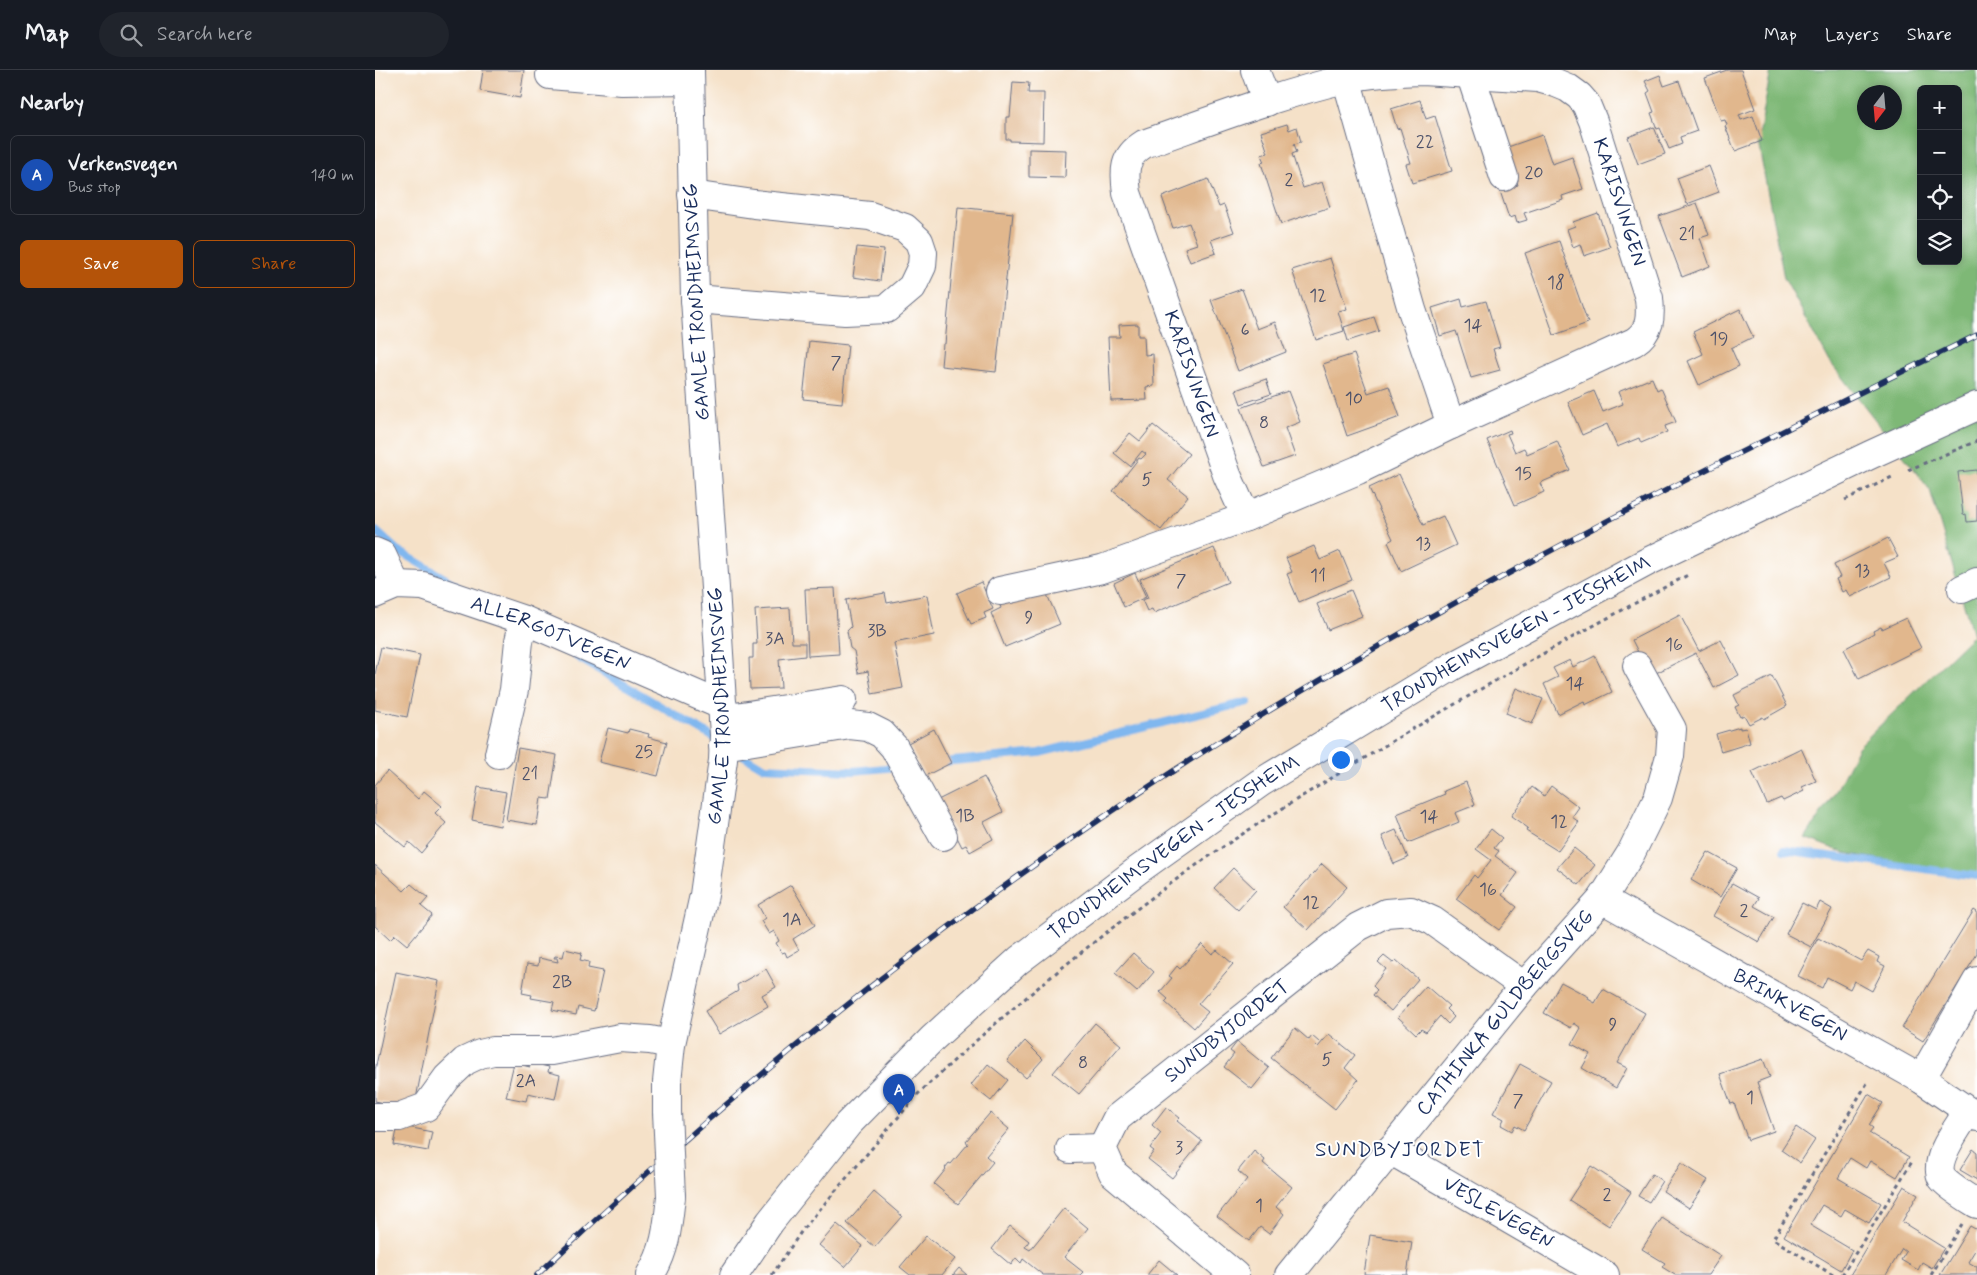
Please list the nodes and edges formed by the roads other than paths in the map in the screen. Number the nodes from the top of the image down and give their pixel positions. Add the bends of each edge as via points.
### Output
1 (1255, 70) edge
2 (1470, 73) junction
3 (551, 75) dead end
4 (690, 75) edge
5 (1346, 78) junction
6 (1267, 102) junction
7 (1505, 177) dead end
8 (692, 195) junction
9 (695, 299) junction
10 (1977, 406) edge
11 (1451, 425) junction
12 (1245, 517) junction
13 (375, 552) edge
14 (382, 585) edge
15 (1000, 591) dead end
16 (524, 620) junction
17 (1637, 666) dead end
18 (843, 700) dead end
19 (723, 713) junction
20 (723, 746) junction
21 (499, 754) dead end
22 (943, 836) dead end
23 (1602, 900) junction
24 (1977, 981) edge
25 (1524, 986) junction
26 (671, 1044) junction
27 (1921, 1080) junction
28 (1973, 1114) edge
29 (375, 1117) edge
30 (1102, 1148) junction
31 (1071, 1149) dead end
32 (1390, 1150) junction
33 (1976, 1203) edge
34 (650, 1275) edge
35 (734, 1275) edge
36 (1235, 1275) edge
37 (1289, 1275) edge
38 (1605, 1275) edge

1 - 6 street
2 - 5 street, KARISVINGEN via 1422,71
2 - 7 street
2 - 11 street, KARISVINGEN via 1538,78 1568,88 1586,104 1649,298 1651,313 1643,336 1635,342
3 - 4 street via 622,81
4 - 8 street, GAMLE TRONDHEIMSVEG
5 - 6 street, KARISVINGEN
5 - 11 street via 1412,310
6 - 12 street, KARISVINGEN via 1144,144 1133,152 1126,169 1127,194 1227,476
8 - 9 street, GAMLE TRONDHEIMSVEG
8 - 9 street via 870,216 905,228 919,241 923,253 923,266 912,287 885,309 845,311
9 - 19 street, GAMLE TRONDHEIMSVEG
10 - 35 street, TRONDHEIMSVEGEN - JESSHEIM via 1647,562 1453,666 1260,783 1019,960 933,1038 848,1124 770,1222
11 - 12 street, KARISVINGEN via 1358,470
12 - 15 street via 1102,570
13 - 14 street via 382,555
14 - 16 street, ALLERGOTVEGEN via 423,586
16 - 19 street, ALLERGOTVEGEN
16 - 21 street via 514,690
17 - 23 street, CATHINKA GULDBERGSVEG via 1672,729 1671,756 1658,798 1631,853
18 - 19 street
19 - 20 street, GAMLE TRONDHEIMSVEG
20 - 22 street via 850,725 868,727 882,734 894,747
20 - 26 street, GAMLE TRONDHEIMSVEG via 704,894
23 - 25 street, CATHINKA GULDBERGSVEG
23 - 27 street, BRINKVEGEN
24 - 27 street
25 - 30 street, SUNDBYJORDET via 1433,921 1411,912 1386,913 1358,927 1117,1118
25 - 32 street, CATHINKA GULDBERGSVEG
26 - 29 street via 620,1038 552,1051 480,1054 447,1078 426,1108 399,1117
26 - 34 street, GAMLE TRONDHEIMSVEG, bridge via 667,1082 671,1196 665,1241
27 - 28 street, BRINKVEGEN
28 - 33 street via 1942,1154 1939,1168 1943,1179
30 - 31 street
30 - 36 street via 1113,1172
32 - 37 street, CATHINKA GULDBERGSVEG
32 - 38 street, VESLEVEGEN

